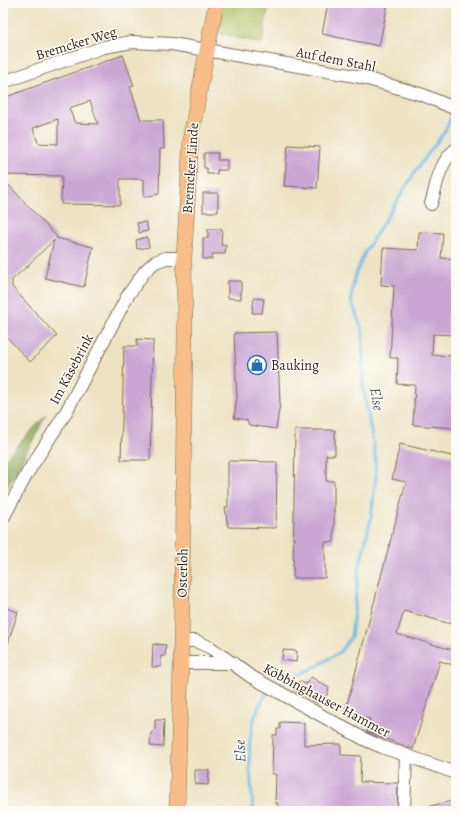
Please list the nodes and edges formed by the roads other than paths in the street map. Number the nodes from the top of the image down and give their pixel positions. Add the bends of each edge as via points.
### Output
1 (216, 3) edge
2 (207, 50) junction
3 (3, 82) edge
4 (451, 107) edge
5 (456, 148) edge
6 (431, 204) dead end
7 (184, 258) junction
8 (185, 335) joint
9 (3, 518) edge
10 (181, 641) junction
11 (181, 663) junction
12 (233, 663) junction
13 (406, 755) junction
14 (456, 772) edge
15 (177, 811) edge
16 (404, 811) edge

1 - 2 main road, Bremcker Linde
2 - 3 street, Bremcker Weg via 178,44 132,42 104,47
2 - 4 street, Auf dem Stahl via 361,77 423,94
2 - 7 main road, Bremcker Linde via 191,136
5 - 6 street via 443,164
7 - 8 main road, Bremcker Linde
7 - 9 street, Im Käsebrink via 166,258 145,270 128,295 65,414 28,472
8 - 10 main road, Osterloh
10 - 11 main road, Osterloh
10 - 12 street, Köbbinghauser Hammer via 196,641
11 - 12 street
11 - 15 main road, Osterloh
12 - 13 street, Köbbinghauser Hammer via 250,676 338,725 382,747
13 - 14 street, Köbbinghauser Hammer
13 - 16 street

